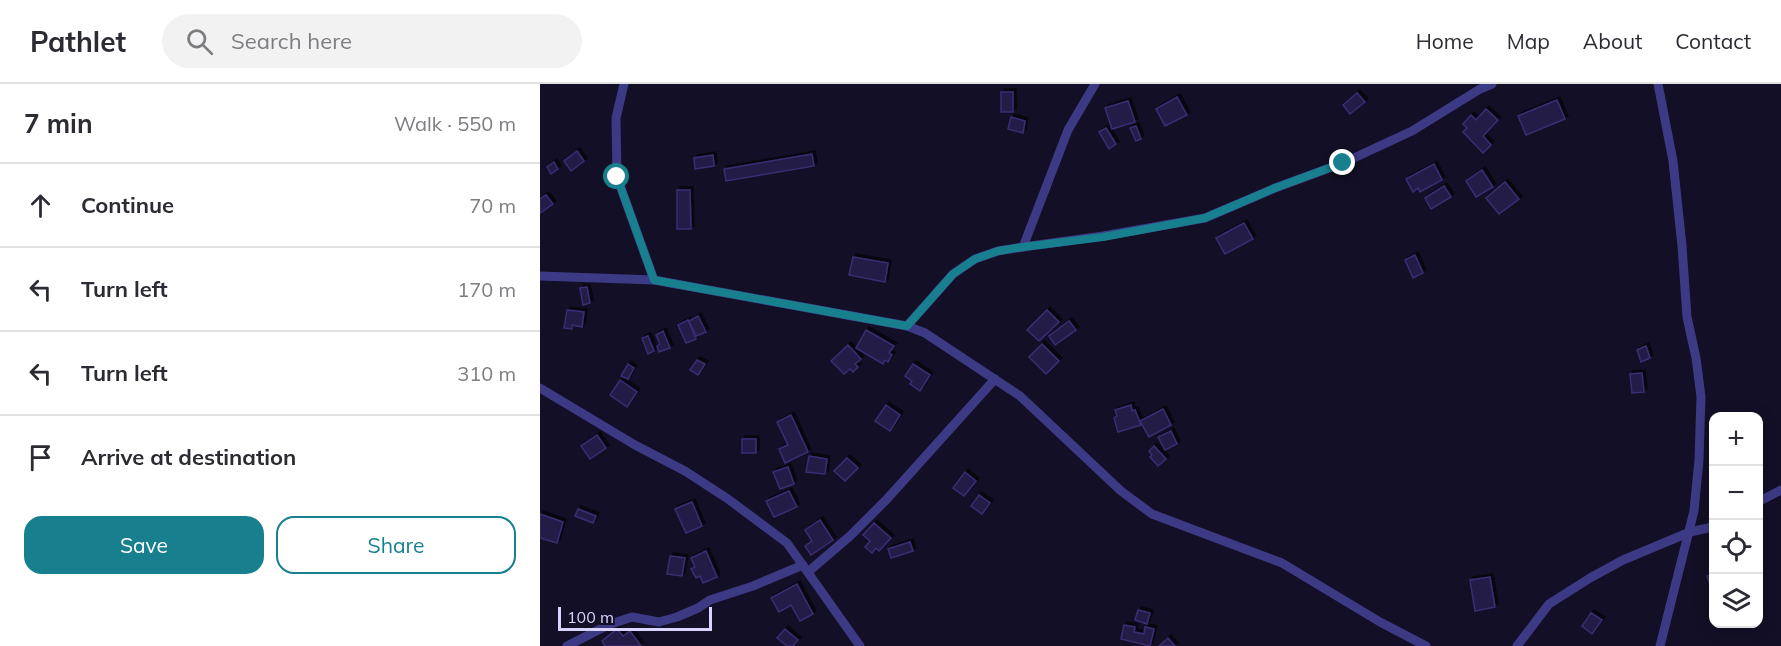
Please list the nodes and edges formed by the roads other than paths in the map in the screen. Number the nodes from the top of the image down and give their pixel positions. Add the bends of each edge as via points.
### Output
1 (624, 84) edge
2 (1095, 84) edge
3 (1492, 84) edge
4 (1658, 84) edge
5 (1023, 247) junction
6 (540, 276) edge
7 (654, 280) junction
8 (907, 326) junction
9 (995, 379) junction
10 (540, 388) edge
11 (1781, 490) edge
12 (1763, 499) edge
13 (1709, 527) edge
14 (1690, 532) junction
15 (806, 568) junction
16 (567, 646) edge
17 (860, 646) edge
18 (1426, 646) edge
19 (1517, 646) edge
20 (1660, 646) edge

1 - 7 street via 616,118 617,177
2 - 5 street via 1068,130
3 - 5 street via 1412,131 1205,218
4 - 14 street via 1673,161 1687,317 1701,397 1699,460
5 - 8 street via 975,259 953,274
6 - 7 street
7 - 8 street
8 - 9 street via 925,333
9 - 15 street via 850,536
9 - 18 street via 1020,396 1121,491 1152,514 1282,563
10 - 15 street via 728,500 787,543
11 - 12 street
13 - 14 street
14 - 19 street via 1623,560 1549,604
14 - 20 street
15 - 16 street via 710,600 677,617 659,621 632,617
15 - 17 street

